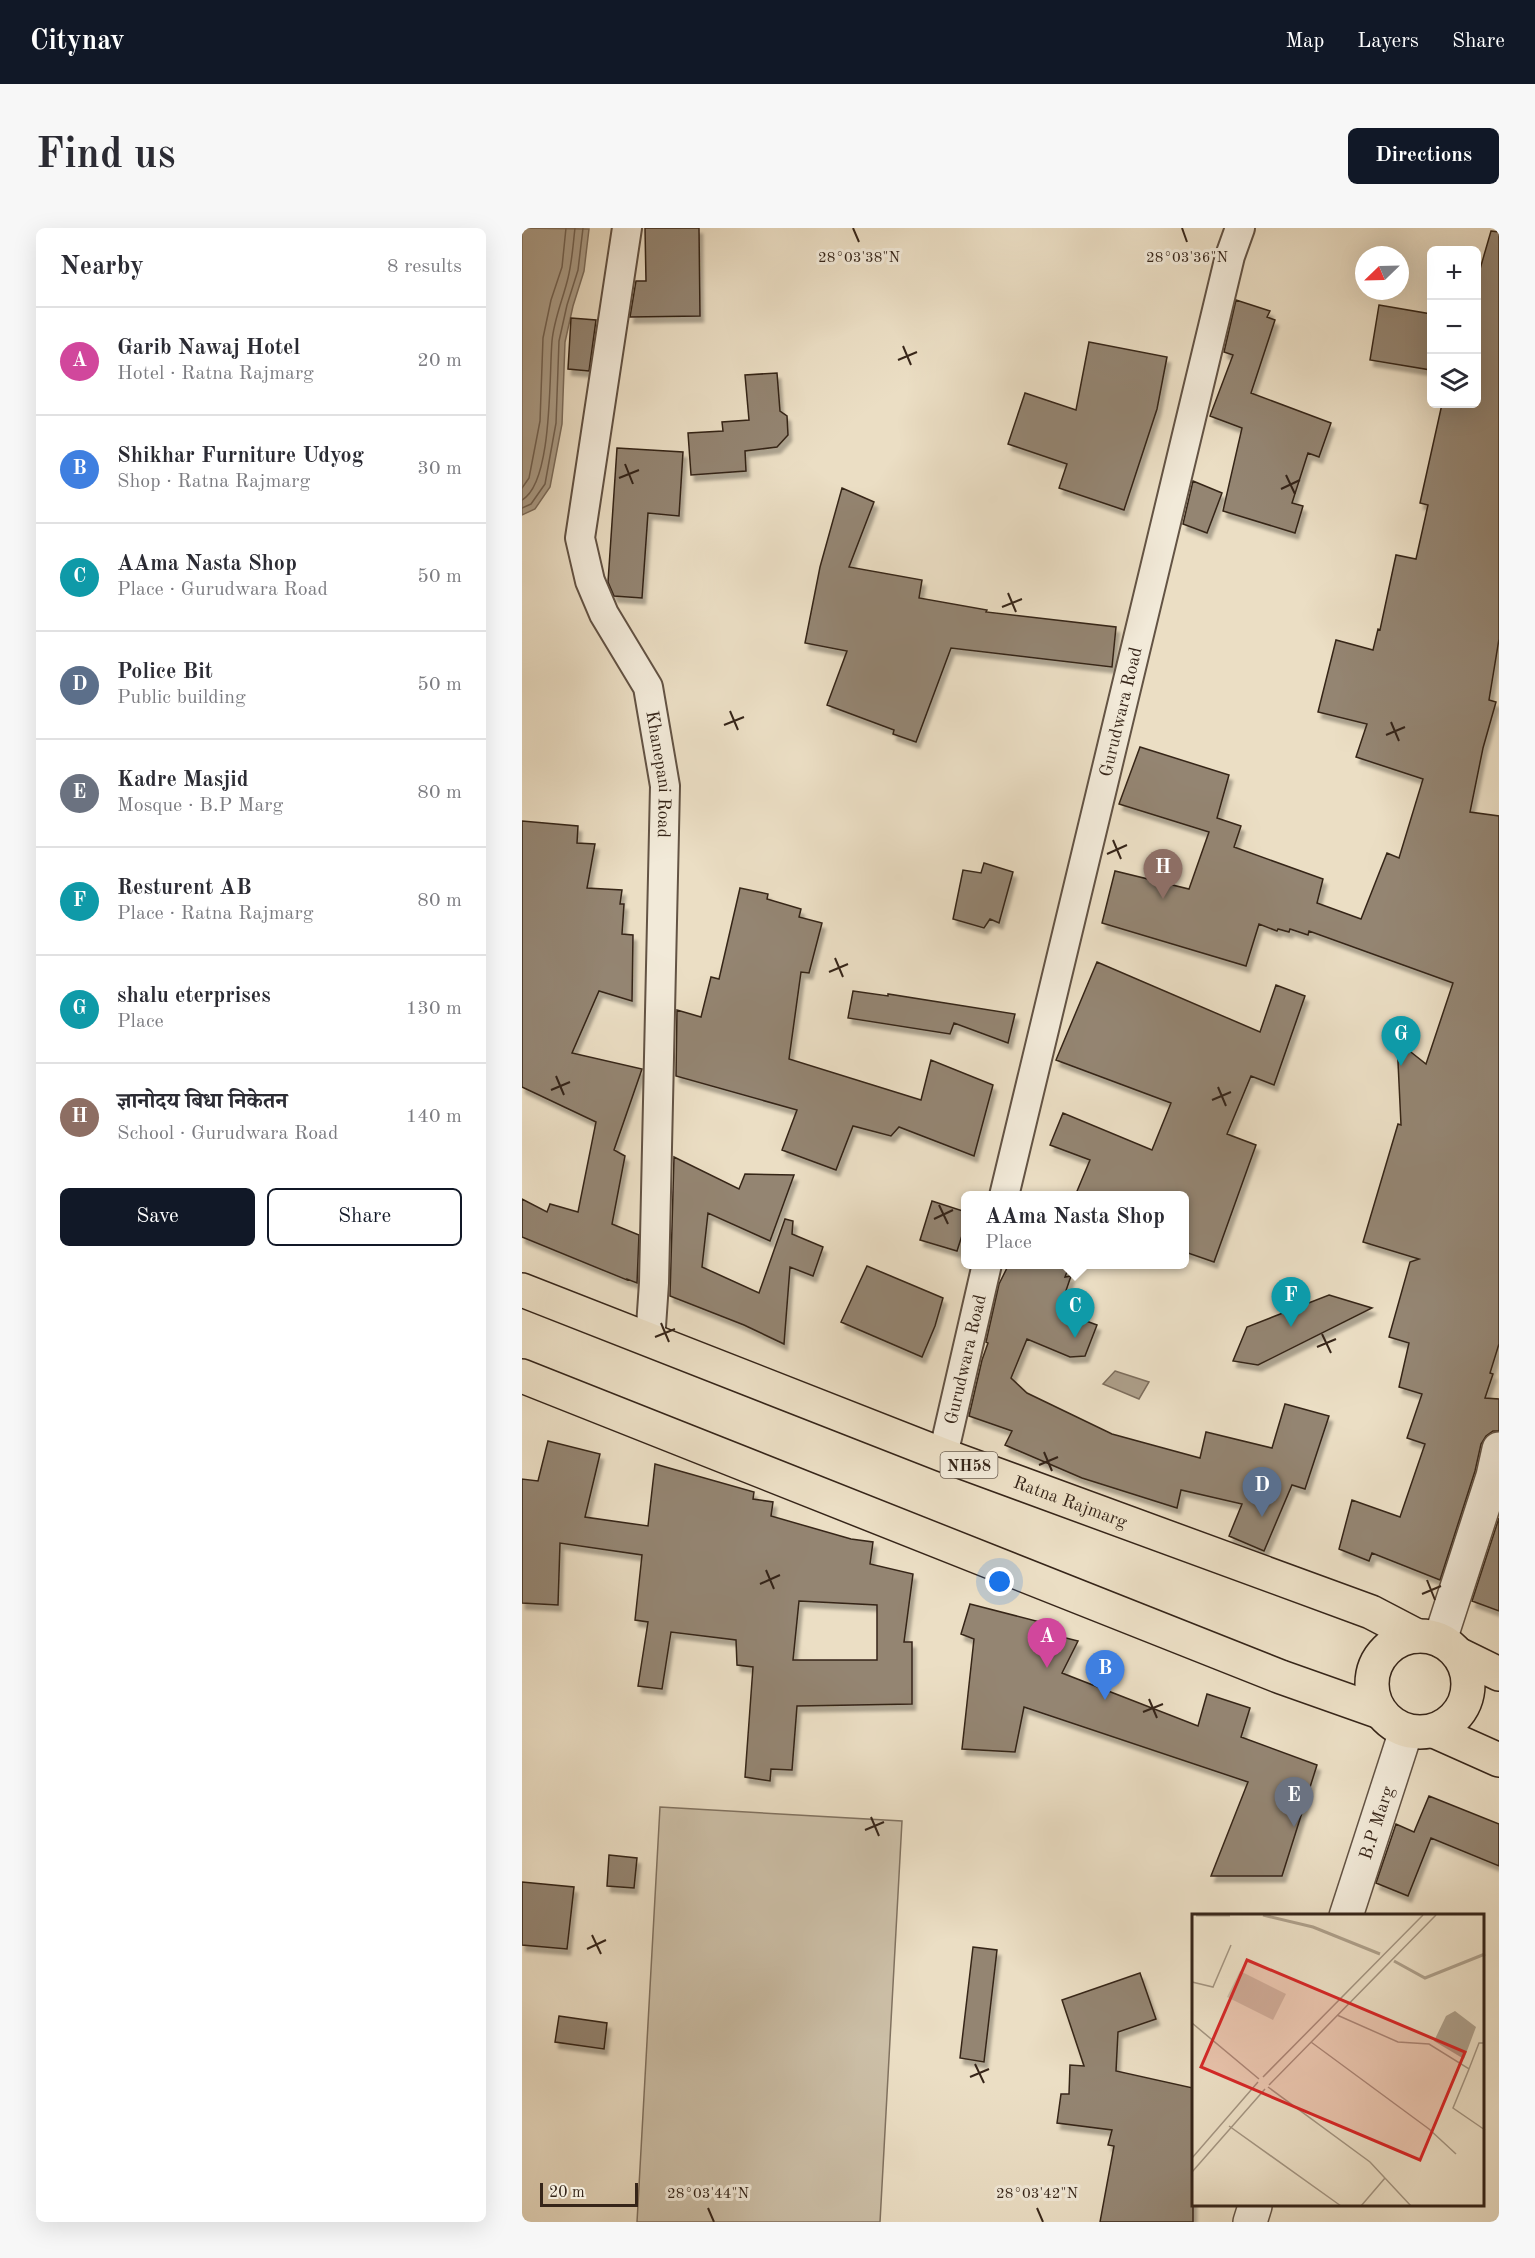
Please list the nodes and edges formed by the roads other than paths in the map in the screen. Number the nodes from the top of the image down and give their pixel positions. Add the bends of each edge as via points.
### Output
1 (627, 228) edge
2 (1240, 228) edge
3 (1005, 1191) edge
4 (986, 1269) edge
5 (522, 1290) edge
6 (650, 1341) junction
7 (522, 1376) edge
8 (1499, 1449) edge
9 (943, 1455) junction
10 (1438, 1643) junction
11 (1499, 1674) edge
12 (1406, 1725) junction
13 (1499, 1760) edge
14 (1347, 1914) edge
15 (1254, 2207) edge
16 (1250, 2222) edge

1 - 6 street, Khanepani Road via 580,538 590,581 604,614 648,687 665,786
2 - 3 street, Gurudwara Road via 1224,279
4 - 9 street, Gurudwara Road
5 - 6 highway, Ratna Rajmarg / NH58
6 - 9 highway, Ratna Rajmarg / NH58
7 - 12 highway
8 - 10 street
9 - 10 highway, Ratna Rajmarg / NH58 via 1371,1612
10 - 11 highway, Ratna Rajmarg / NH58
10 - 12 highway via 1468,1675 1467,1698 1456,1717
10 - 12 highway via 1395,1642 1379,1658 1372,1676 1373,1695
12 - 13 highway
12 - 14 street, B.P Marg
15 - 16 street

